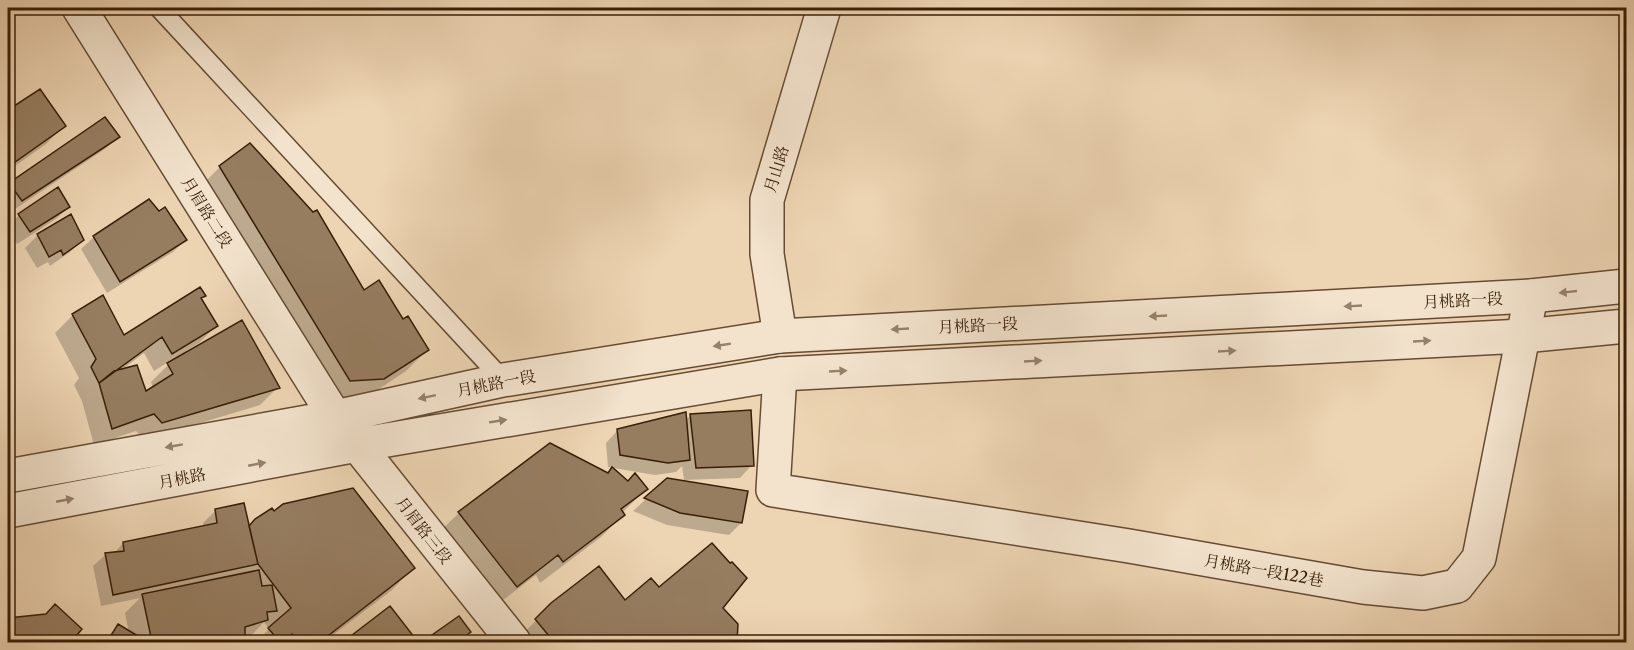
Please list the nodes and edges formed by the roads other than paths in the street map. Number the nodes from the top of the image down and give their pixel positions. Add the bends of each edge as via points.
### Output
1 (79, 8) edge
2 (159, 8) edge
3 (824, 8) edge
4 (1626, 286) edge
5 (1531, 296) junction
6 (1626, 326) edge
7 (780, 336) junction
8 (1523, 336) junction
9 (780, 374) junction
10 (503, 380) junction
11 (335, 417) junction
12 (357, 445) junction
13 (8, 476) edge
14 (773, 490) joint
15 (8, 511) edge
16 (514, 642) edge

1 - 11 street, 月眉路二段
2 - 10 lane
3 - 7 street, 月山路 via 767,200 767,254
4 -> 5 street, 月桃路一段
5 -> 7 street, 月桃路一段
5 - 8 street, 月桃路一段122巷
6 - 8 street
7 - 9 street, 月山路
7 -> 10 street, 月桃路一段
9 -> 8 street
8 - 14 street, 月桃路一段122巷 via 1479,558 1457,586 1423,593
12 -> 9 street
9 - 14 street, 月山路
10 -> 11 street, 月桃路一段
11 - 12 street, 月眉路三段
11 -> 13 street, 月桃路
15 -> 12 street, 月桃路
12 - 16 street, 月眉路三段

